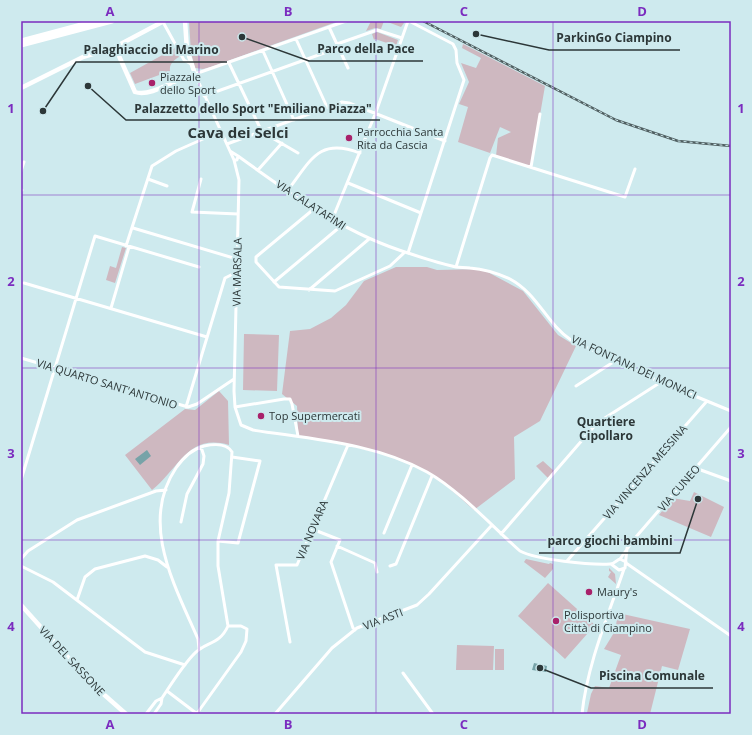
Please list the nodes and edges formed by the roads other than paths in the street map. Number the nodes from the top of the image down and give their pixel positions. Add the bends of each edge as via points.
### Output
1 (96, 21) edge
2 (112, 21) edge
3 (163, 21) edge
4 (185, 21) edge
5 (346, 21) edge
6 (409, 21) edge
7 (329, 27) junction
8 (402, 38) junction
9 (296, 39) junction
10 (21, 41) edge
11 (336, 44) junction
12 (21, 45) edge
13 (115, 47) junction
14 (338, 48) junction
15 (263, 51) junction
16 (305, 60) junction
17 (229, 63) junction
18 (191, 64) junction
19 (348, 68) dead end
20 (272, 72) junction
21 (195, 74) junction
22 (185, 77) junction
23 (239, 84) junction
24 (21, 88) edge
25 (204, 96) junction
26 (327, 107) junction
27 (540, 114) dead end
28 (375, 115) junction
29 (294, 120) junction
30 (221, 131) junction
31 (262, 132) junction
32 (445, 141) junction
33 (282, 143) junction
34 (227, 144) junction
35 (230, 150) junction
36 (298, 153) dead end
37 (360, 153) junction
38 (236, 159) junction
39 (24, 162) dead end
40 (531, 167) junction
41 (635, 169) dead end
42 (258, 170) junction
43 (21, 172) edge
44 (148, 179) junction
45 (201, 179) dead end
46 (348, 183) junction
47 (168, 186) dead end
48 (288, 190) junction
49 (315, 208) junction
50 (421, 213) junction
51 (238, 214) junction
52 (332, 220) junction
53 (341, 226) junction
54 (133, 228) junction
55 (369, 239) junction
56 (127, 246) junction
57 (406, 253) junction
58 (237, 259) junction
59 (199, 267) dead end
60 (456, 267) junction
61 (237, 272) junction
62 (511, 280) joint
63 (274, 282) junction
64 (24, 283) dead end
65 (309, 290) junction
66 (76, 298) junction
67 (110, 308) junction
68 (207, 337) junction
69 (21, 358) edge
70 (615, 361) junction
71 (55, 368) junction
72 (234, 379) junction
73 (661, 382) junction
74 (576, 386) dead end
75 (707, 401) junction
76 (186, 407) junction
77 (235, 407) junction
78 (731, 411) edge
79 (731, 427) edge
80 (298, 436) junction
81 (348, 445) junction
82 (201, 446) junction
83 (232, 457) junction
84 (412, 465) junction
85 (698, 468) dead end
86 (432, 476) junction
87 (21, 480) edge
88 (731, 480) edge
89 (166, 490) junction
90 (181, 522) dead end
91 (492, 525) junction
92 (312, 529) junction
93 (384, 533) dead end
94 (501, 534) junction
95 (218, 541) junction
96 (337, 546) junction
97 (627, 548) junction
98 (21, 559) edge
99 (620, 559) junction
100 (567, 561) junction
101 (626, 562) junction
102 (615, 563) junction
103 (611, 564) junction
104 (21, 566) edge
105 (390, 566) dead end
106 (168, 568) junction
107 (616, 569) junction
108 (625, 569) junction
109 (377, 572) dead end
110 (637, 572) junction
111 (620, 580) junction
112 (77, 600) junction
113 (21, 605) edge
114 (228, 626) junction
115 (355, 630) junction
116 (731, 636) edge
117 (290, 642) dead end
118 (199, 649) junction
119 (185, 665) junction
120 (403, 673) dead end
121 (167, 690) junction
122 (162, 698) junction
123 (126, 714) edge
124 (146, 714) edge
125 (154, 714) edge
126 (275, 714) edge
127 (433, 714) edge
128 (581, 714) edge

1 - 10 main road
2 - 12 main road
3 - 13 street
3 - 18 street via 184,60
4 - 18 street via 186,44
5 - 7 street
6 - 8 street
6 - 32 street via 450,43 456,49 457,63 464,81
7 - 9 street
7 - 11 street
8 - 11 street via 378,30
8 - 28 street
9 - 15 street
9 - 16 street
11 - 14 street
13 - 22 street via 137,93 142,94
13 - 24 street via 83,57
14 - 16 street
14 - 19 street
15 - 17 street
15 - 20 street
16 - 20 street
16 - 26 street
17 - 21 street
17 - 23 street
18 - 21 street
18 - 22 street
20 - 23 street
20 - 29 street
21 - 22 street
21 - 25 street
23 - 25 street
23 - 31 street
25 - 30 street
26 - 28 street via 345,102
26 - 29 street
27 - 40 street
28 - 32 street
28 - 37 street
29 - 31 street
30 - 34 street
30 - 44 street via 176,151 155,164
31 - 33 street
31 - 34 street
32 - 50 street
33 - 36 street
33 - 42 street
34 - 35 street
35 - 38 street, VIA CALATAFIMI
35 - 38 street
37 - 46 street
37 - 48 street via 341,147 320,151
38 - 42 street, VIA CALATAFIMI
38 - 51 street, VIA MARSALA via 239,177
39 - 43 street
40 - 41 street via 625,197
40 - 60 street via 496,156 490,158
42 - 48 street, VIA CALATAFIMI
44 - 47 street
44 - 54 street
45 - 51 street via 192,212
46 - 50 street
46 - 52 street
48 - 49 street, VIA CALATAFIMI
49 - 52 street, VIA CALATAFIMI
49 - 63 street via 257,256 256,261
50 - 57 street
51 - 58 street, VIA MARSALA
52 - 53 street, VIA CALATAFIMI
53 - 55 street, VIA CALATAFIMI
53 - 63 street
54 - 56 street
54 - 58 street
55 - 57 street, VIA CALATAFIMI
55 - 65 street
56 - 59 street
56 - 66 street via 95,236
56 - 67 street
57 - 60 street, VIA CALATAFIMI
57 - 65 street via 390,266 339,290
58 - 61 street, VIA MARSALA
60 - 62 street, VIA CALATAFIMI via 486,270
61 - 68 street via 225,278
61 - 72 street, VIA MARSALA
62 - 70 street, VIA FONTANA DEI MONACI via 534,298 560,333
63 - 65 street via 281,288
64 - 66 street
66 - 67 street
66 - 71 street
67 - 68 street
68 - 76 street
69 - 71 street, VIA QUARTO SANT'ANTONIO
70 - 73 street, VIA FONTANA DEI MONACI
70 - 74 street
71 - 76 street, VIA QUARTO SANT'ANTONIO
71 - 87 street
72 - 76 street, VIA QUARTO SANT'ANTONIO via 197,404
72 - 77 street, VIA MARSALA
73 - 75 street, VIA FONTANA DEI MONACI
73 - 94 street via 597,424
75 - 78 street, VIA FONTANA DEI MONACI
75 - 100 street, VIA VINCENZA MESSINA
77 - 80 street via 240,422 247,428
77 - 80 street via 290,399
79 - 97 street, VIA CUNEO
80 - 81 street
81 - 84 street
81 - 92 street, VIA NOVARA
82 - 83 street via 222,445 230,449
82 - 89 street via 190,452 179,464
82 - 90 street via 203,464 187,494
83 - 95 street via 229,494
83 - 95 street via 260,461 238,543
84 - 86 street
84 - 93 street
85 - 88 street
86 - 91 street
86 - 105 street via 396,564
89 - 98 street via 156,491 80,518 28,551
89 - 106 street via 160,525 162,549
91 - 94 street
91 - 115 street, VIA ASTI via 417,605
92 - 96 street via 340,540
92 - 117 street, VIA NOVARA via 297,565 276,565
94 - 100 street via 527,554
95 - 114 street via 218,566
96 - 109 street via 376,563
96 - 115 street via 331,562
97 - 99 street, VIA CUNEO
97 - 101 street
99 - 101 street
99 - 102 street, VIA CUNEO
100 - 103 street
101 - 108 street
101 - 110 street
102 - 103 street
102 - 107 street
103 - 107 street
104 - 112 street via 53,582
106 - 112 street via 158,560 145,556 95,569 85,578
106 - 118 street via 198,639
107 - 108 street
107 - 111 street
108 - 110 street
108 - 111 street
110 - 116 street
111 - 128 street via 590,670
112 - 119 street via 145,652
113 - 123 street, VIA DEL SASSONE via 92,684
114 - 118 street via 223,636
114 - 121 street via 247,629 244,647 198,712
115 - 126 street, VIA ASTI via 331,648
118 - 119 street
119 - 121 street
120 - 127 street
121 - 122 street
122 - 124 street via 156,701
122 - 125 street

